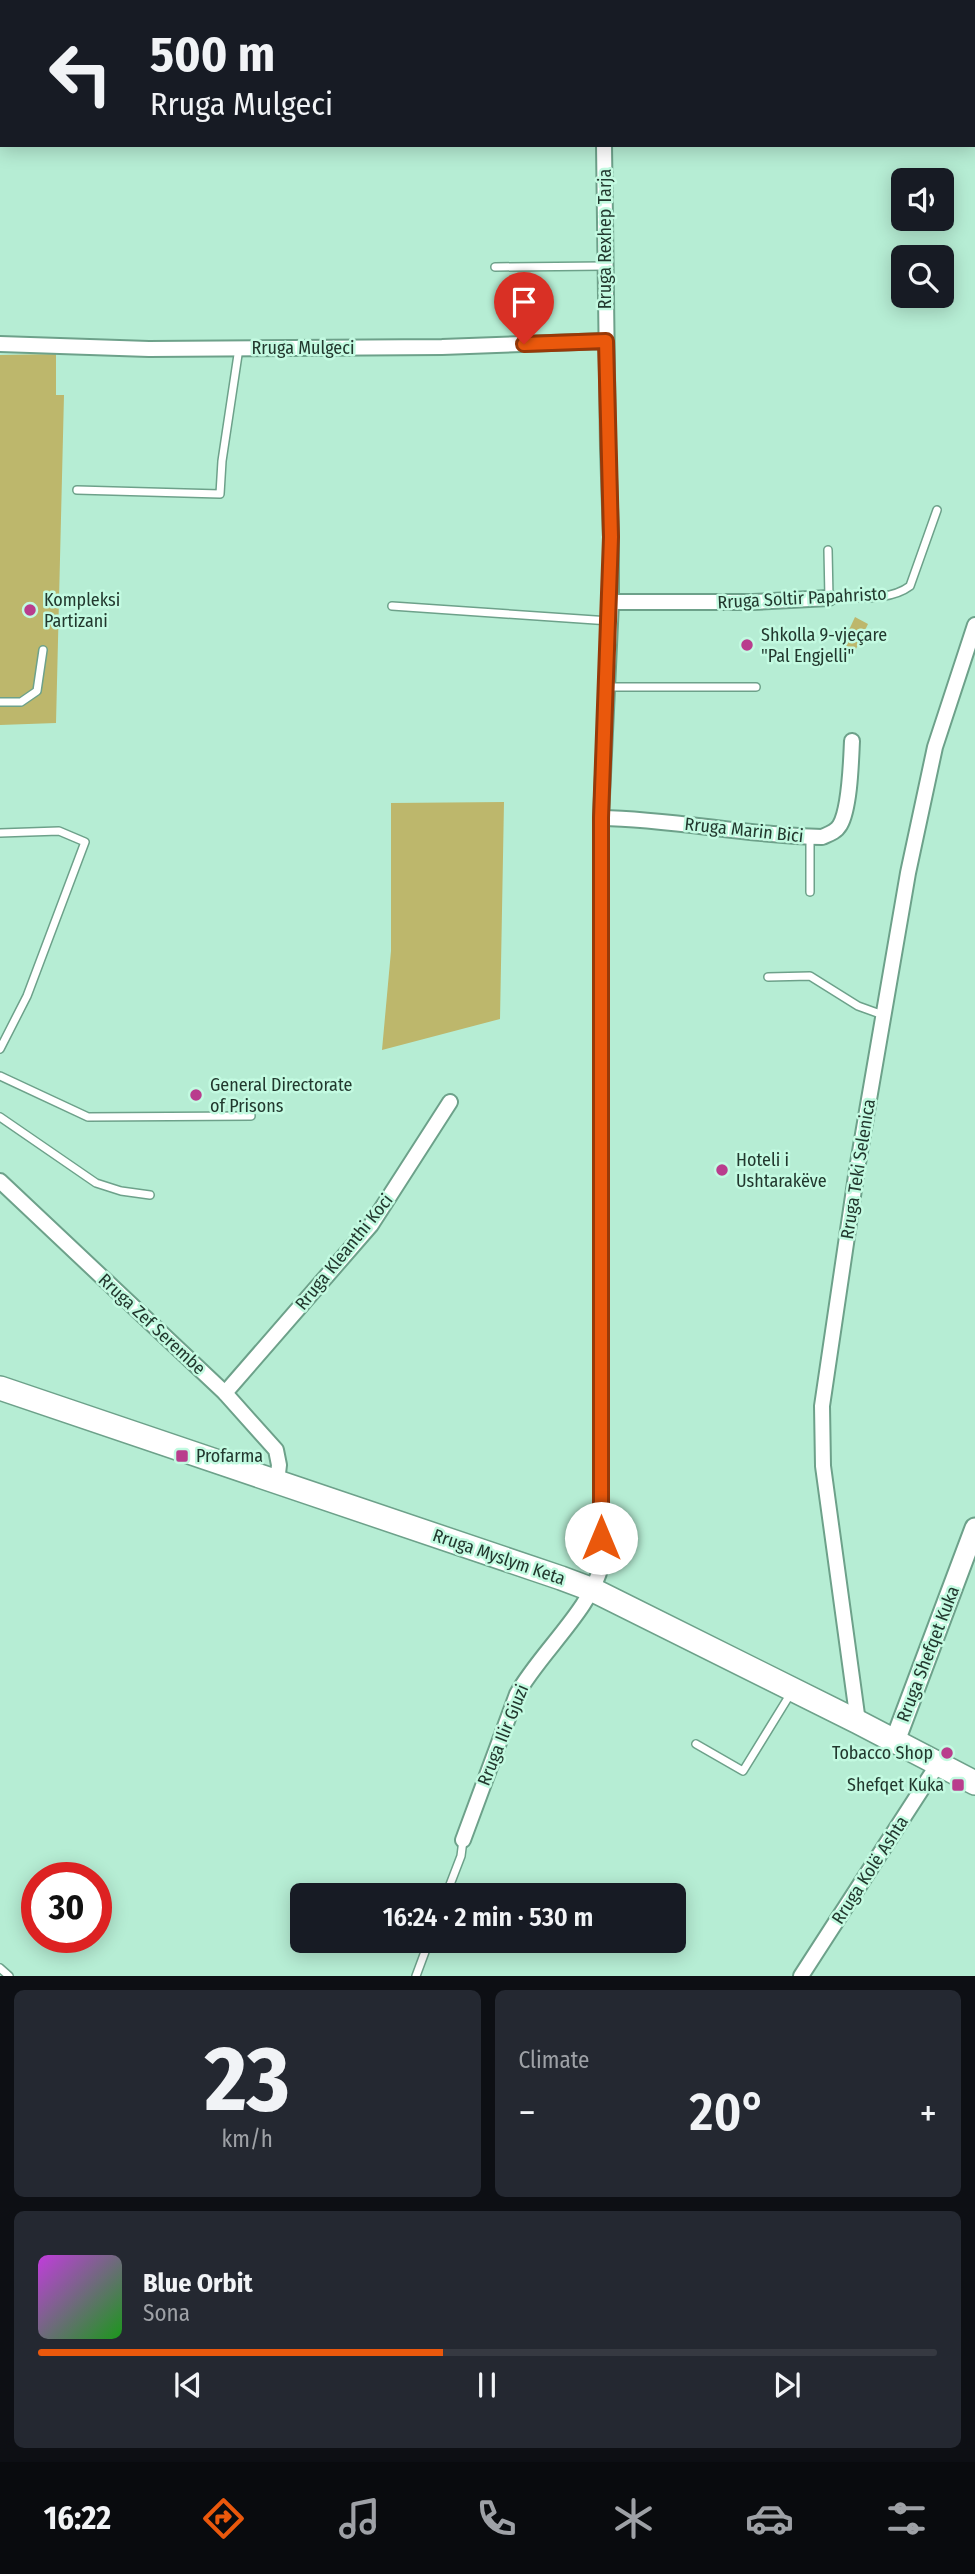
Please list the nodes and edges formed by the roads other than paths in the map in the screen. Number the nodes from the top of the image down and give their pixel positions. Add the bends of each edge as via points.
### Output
1 (604, 147) edge
2 (605, 266) junction
3 (495, 267) dead end
4 (606, 341) junction
5 (0, 344) edge
6 (239, 348) junction
7 (76, 490) dead end
8 (937, 510) dead end
9 (828, 550) dead end
10 (829, 598) junction
11 (611, 602) junction
12 (392, 606) dead end
13 (610, 621) junction
14 (975, 625) edge
15 (43, 649) dead end
16 (606, 687) junction
17 (756, 687) dead end
18 (0, 702) edge
19 (852, 741) dead end
20 (601, 818) junction
21 (0, 832) edge
22 (810, 837) junction
23 (810, 892) dead end
24 (768, 977) dead end
25 (883, 1015) junction
26 (0, 1049) edge
27 (0, 1076) edge
28 (450, 1102) dead end
29 (251, 1116) dead end
30 (0, 1117) edge
31 (0, 1181) edge
32 (150, 1195) dead end
33 (0, 1388) edge
34 (225, 1393) junction
35 (277, 1482) junction
36 (975, 1528) edge
37 (593, 1590) junction
38 (792, 1690) junction
39 (858, 1722) junction
40 (895, 1741) junction
41 (696, 1744) dead end
42 (939, 1764) junction
43 (975, 1783) edge
44 (463, 1840) joint
45 (451, 1883) edge
46 (425, 1953) edge
47 (0, 1968) edge
48 (9, 1976) edge
49 (416, 1976) edge
50 (801, 1976) edge

1 - 2 street, Rruga Rexhep Tarja
2 - 3 lane
2 - 4 street, Rruga Rexhep Tarja
4 - 6 street, Rruga Mulgeci
4 - 11 street, Rruga Rexhep Tarja
5 - 6 street, Rruga Mulgeci
6 - 7 lane via 220,495
8 - 10 lane, Rruga Soltir Papahristo via 910,586 886,596
9 - 10 lane
10 - 11 street, Rruga Soltir Papahristo
11 - 13 street, Rruga Rexhep Tarja
12 - 13 lane
13 - 16 street, Rruga Rexhep Tarja
14 - 25 street, Rruga Teki Selenica via 925,786
15 - 18 lane via 37,691 21,702
16 - 17 lane
16 - 20 street, Rruga Rexhep Tarja
19 - 22 street, Rruga Marin Bici via 840,826 822,837
20 - 22 street, Rruga Marin Bici via 640,818
20 - 37 street, Rruga Rexhep Tarja via 601,1565
21 - 26 lane via 58,831 85,842 27,996
22 - 23 lane
24 - 25 lane via 810,976 858,1006
25 - 39 street, Rruga Teki Selenica via 822,1406 823,1466
27 - 29 lane via 88,1117
28 - 34 street, Rruga Kleanthi Koci via 371,1225
30 - 32 lane via 96,1183
31 - 34 street, Rruga Zef Serembe
33 - 35 main road, Rruga Myslym Keta
34 - 35 street, Rruga Zef Serembe via 276,1450
35 - 37 main road, Rruga Myslym Keta
36 - 40 street, Rruga Shefqet Kuka
37 - 38 main road, Rruga Myslym Keta
37 - 44 street, Rruga Ilir Gjuzi via 517,1694
38 - 39 main road, Rruga Myslym Keta
38 - 41 lane via 743,1771
39 - 40 main road, Rruga Myslym Keta
40 - 42 main road, Rruga Myslym Keta
42 - 43 main road, Rruga Myslym Keta
42 - 50 street, Rruga Kolë Ashta
44 - 45 lane, Rruga Ilir Gjuzi
46 - 49 lane
47 - 48 lane

